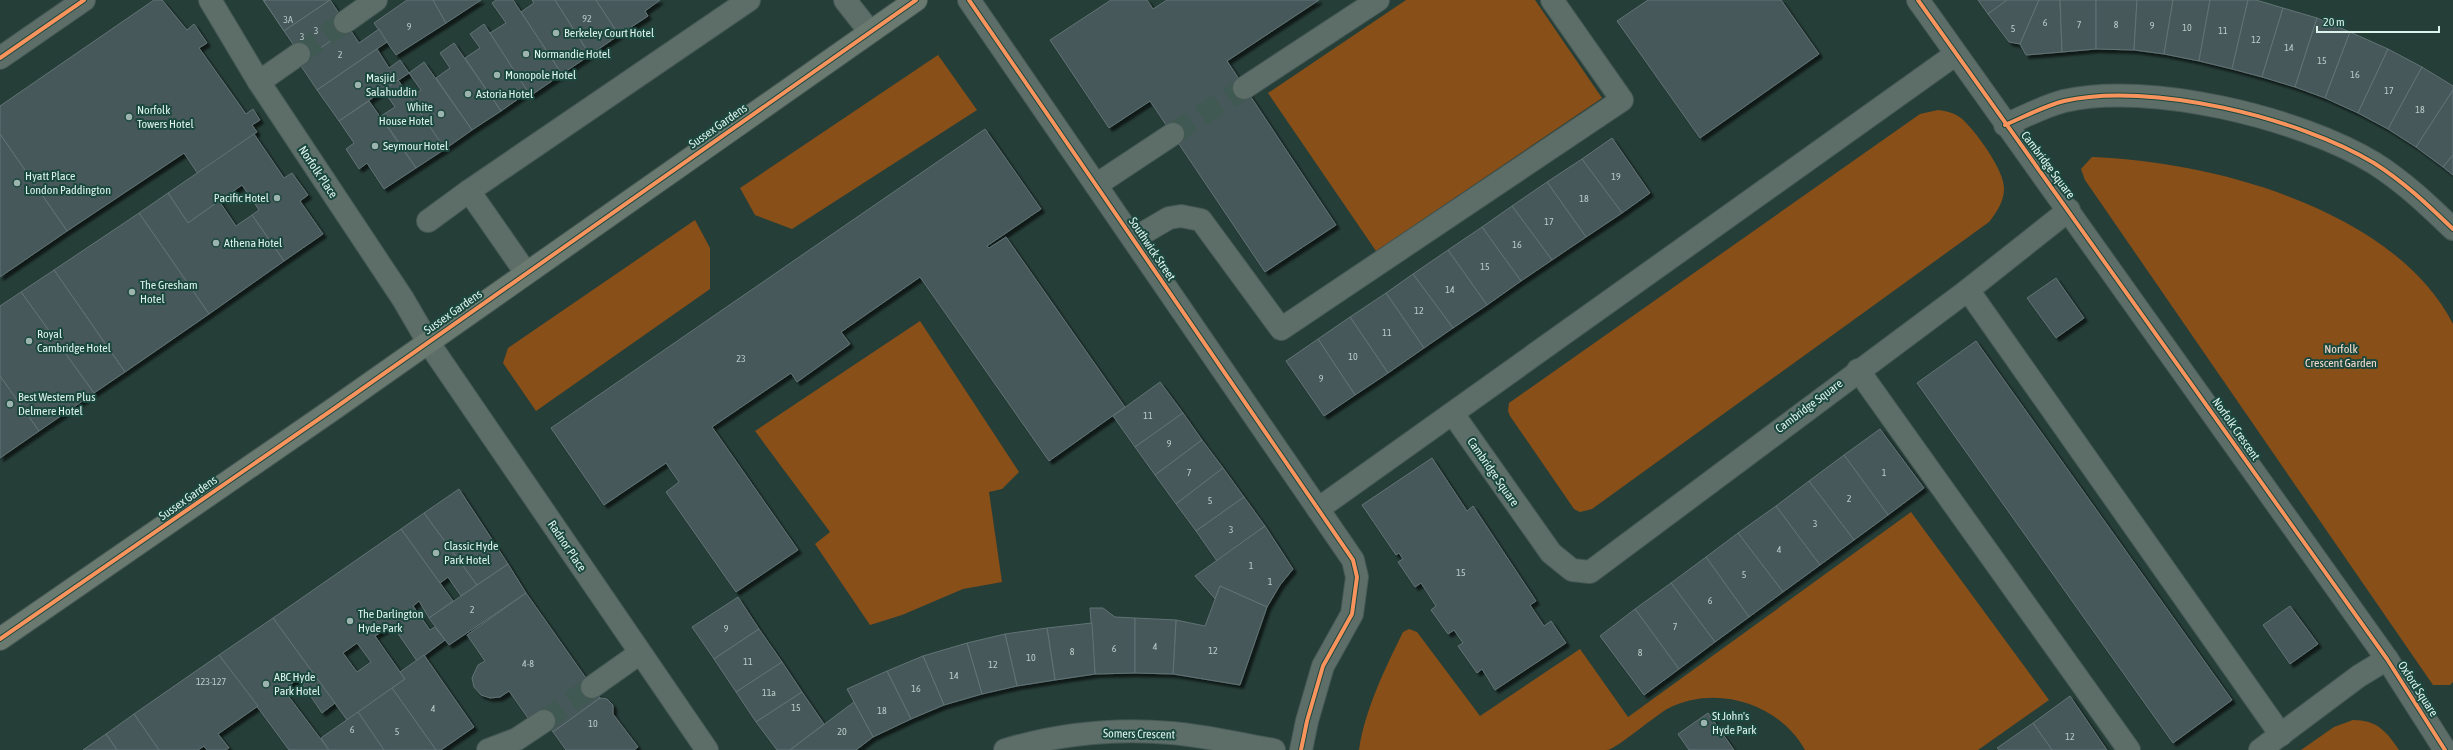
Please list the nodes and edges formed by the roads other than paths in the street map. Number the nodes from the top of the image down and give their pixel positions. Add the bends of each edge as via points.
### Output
1 (84, 0) edge
2 (210, 0) edge
3 (376, 0) edge
4 (749, 0) edge
5 (845, 0) edge
6 (916, 0) edge
7 (969, 0) edge
8 (1378, 0) edge
9 (1552, 0) edge
10 (1918, 0) edge
11 (345, 22) tunnel mouth
12 (870, 32) junction
13 (299, 54) tunnel mouth
14 (1956, 54) junction
15 (0, 58) edge
16 (259, 82) junction
17 (1244, 88) tunnel mouth
18 (2005, 125) junction
19 (1173, 134) tunnel mouth
20 (1096, 185) junction
21 (469, 190) junction
22 (2069, 210) junction
23 (428, 221) dead end
24 (2453, 229) edge
25 (1133, 239) junction
26 (526, 273) junction
27 (1968, 290) junction
28 (428, 342) junction
29 (1858, 370) junction
30 (1453, 414) junction
31 (1318, 509) junction
32 (0, 639) edge
33 (640, 653) junction
34 (2387, 659) junction
35 (592, 687) tunnel mouth
36 (544, 721) tunnel mouth
37 (2281, 735) junction
38 (488, 750) edge
39 (707, 750) edge
40 (1005, 750) edge
41 (1274, 750) edge
42 (1301, 750) edge
43 (2129, 750) edge
44 (2260, 750) edge
45 (2445, 750) edge

1 - 15 street
2 - 16 street, Norfolk Place
3 - 11 street
4 - 21 street
5 - 12 street
6 - 12 main road, Sussex Gardens
7 - 20 street, Southwick Street
8 - 17 street
9 - 25 street via 1622,100 1281,329 1201,220 1182,216 1169,218
10 - 14 street
12 - 26 main road, Sussex Gardens
13 - 16 street
14 - 18 street, Cambridge Square
14 - 30 street
16 - 28 street, Norfolk Place via 403,299
18 - 22 street, Cambridge Square
18 - 24 street via 2064,101 2116,95 2195,103 2247,115 2330,141 2374,163 2418,194
19 - 20 street
20 - 25 street, Southwick Street
21 - 23 street
21 - 26 street
22 - 27 street, Cambridge Square
22 - 34 street, Norfolk Crescent
25 - 31 street, Southwick Street
26 - 28 main road, Sussex Gardens
27 - 29 street, Cambridge Square
27 - 37 street
28 - 32 main road, Sussex Gardens
28 - 33 street, Radnor Place
29 - 30 street, Cambridge Square via 1590,572 1572,570 1551,553
29 - 43 street
30 - 31 street
31 - 42 street, Southwick Street via 1353,560 1357,577 1356,596 1352,614 1323,666
33 - 35 street
33 - 39 street, Radnor Place
34 - 37 street, Oxford Square via 2359,676
34 - 45 street, Oxford Square
36 - 38 street via 517,739
37 - 44 street, Oxford Square
40 - 41 street, Somers Crescent via 1073,735 1124,732 1172,733

